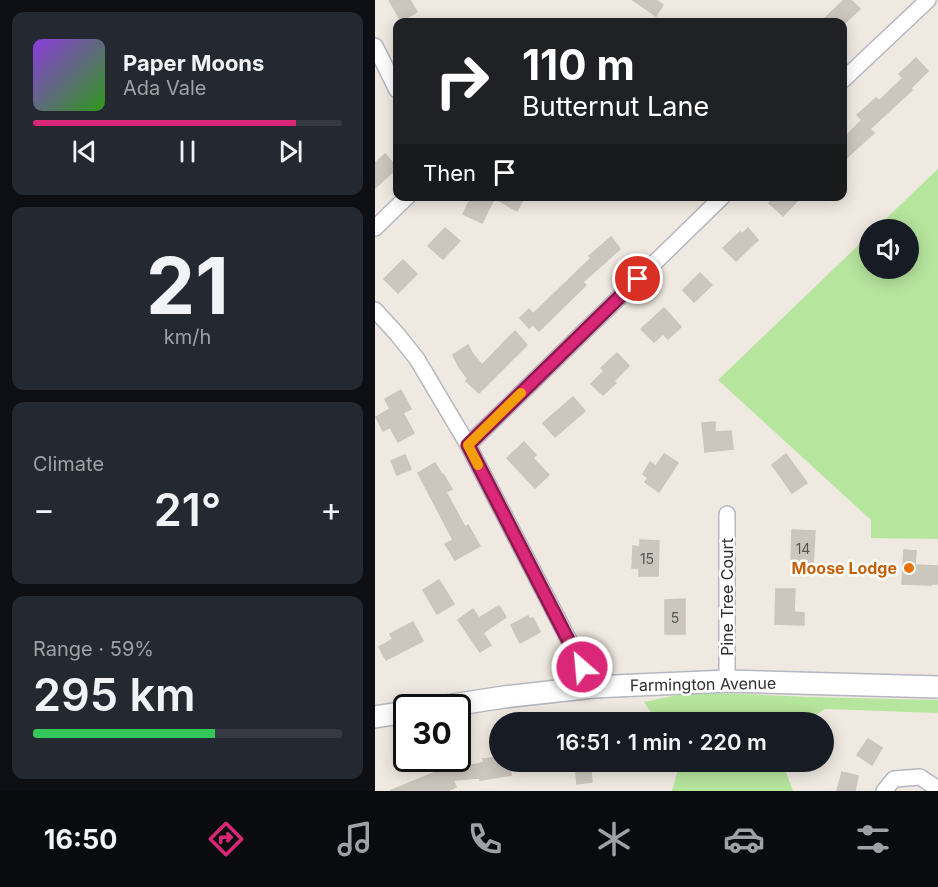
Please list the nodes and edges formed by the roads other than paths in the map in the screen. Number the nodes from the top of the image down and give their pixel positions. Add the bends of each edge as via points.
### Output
1 (928, 0) edge
2 (375, 46) edge
3 (847, 76) edge
4 (393, 82) edge
5 (403, 201) edge
6 (718, 201) edge
7 (375, 228) edge
8 (375, 310) edge
9 (468, 445) junction
10 (727, 514) dead end
11 (727, 681) junction
12 (593, 687) junction
13 (938, 687) edge
14 (471, 702) edge
15 (393, 714) edge
16 (375, 717) edge
17 (938, 789) edge
18 (884, 791) edge

1 - 3 street
2 - 4 street
5 - 7 street
6 - 9 street
8 - 9 street via 417,359
9 - 12 street
10 - 11 street, Pine Tree Court
11 - 12 main road, Farmington Avenue
11 - 13 main road, Farmington Avenue
12 - 14 main road, Farmington Avenue
15 - 16 main road
17 - 18 street via 920,777 894,779

